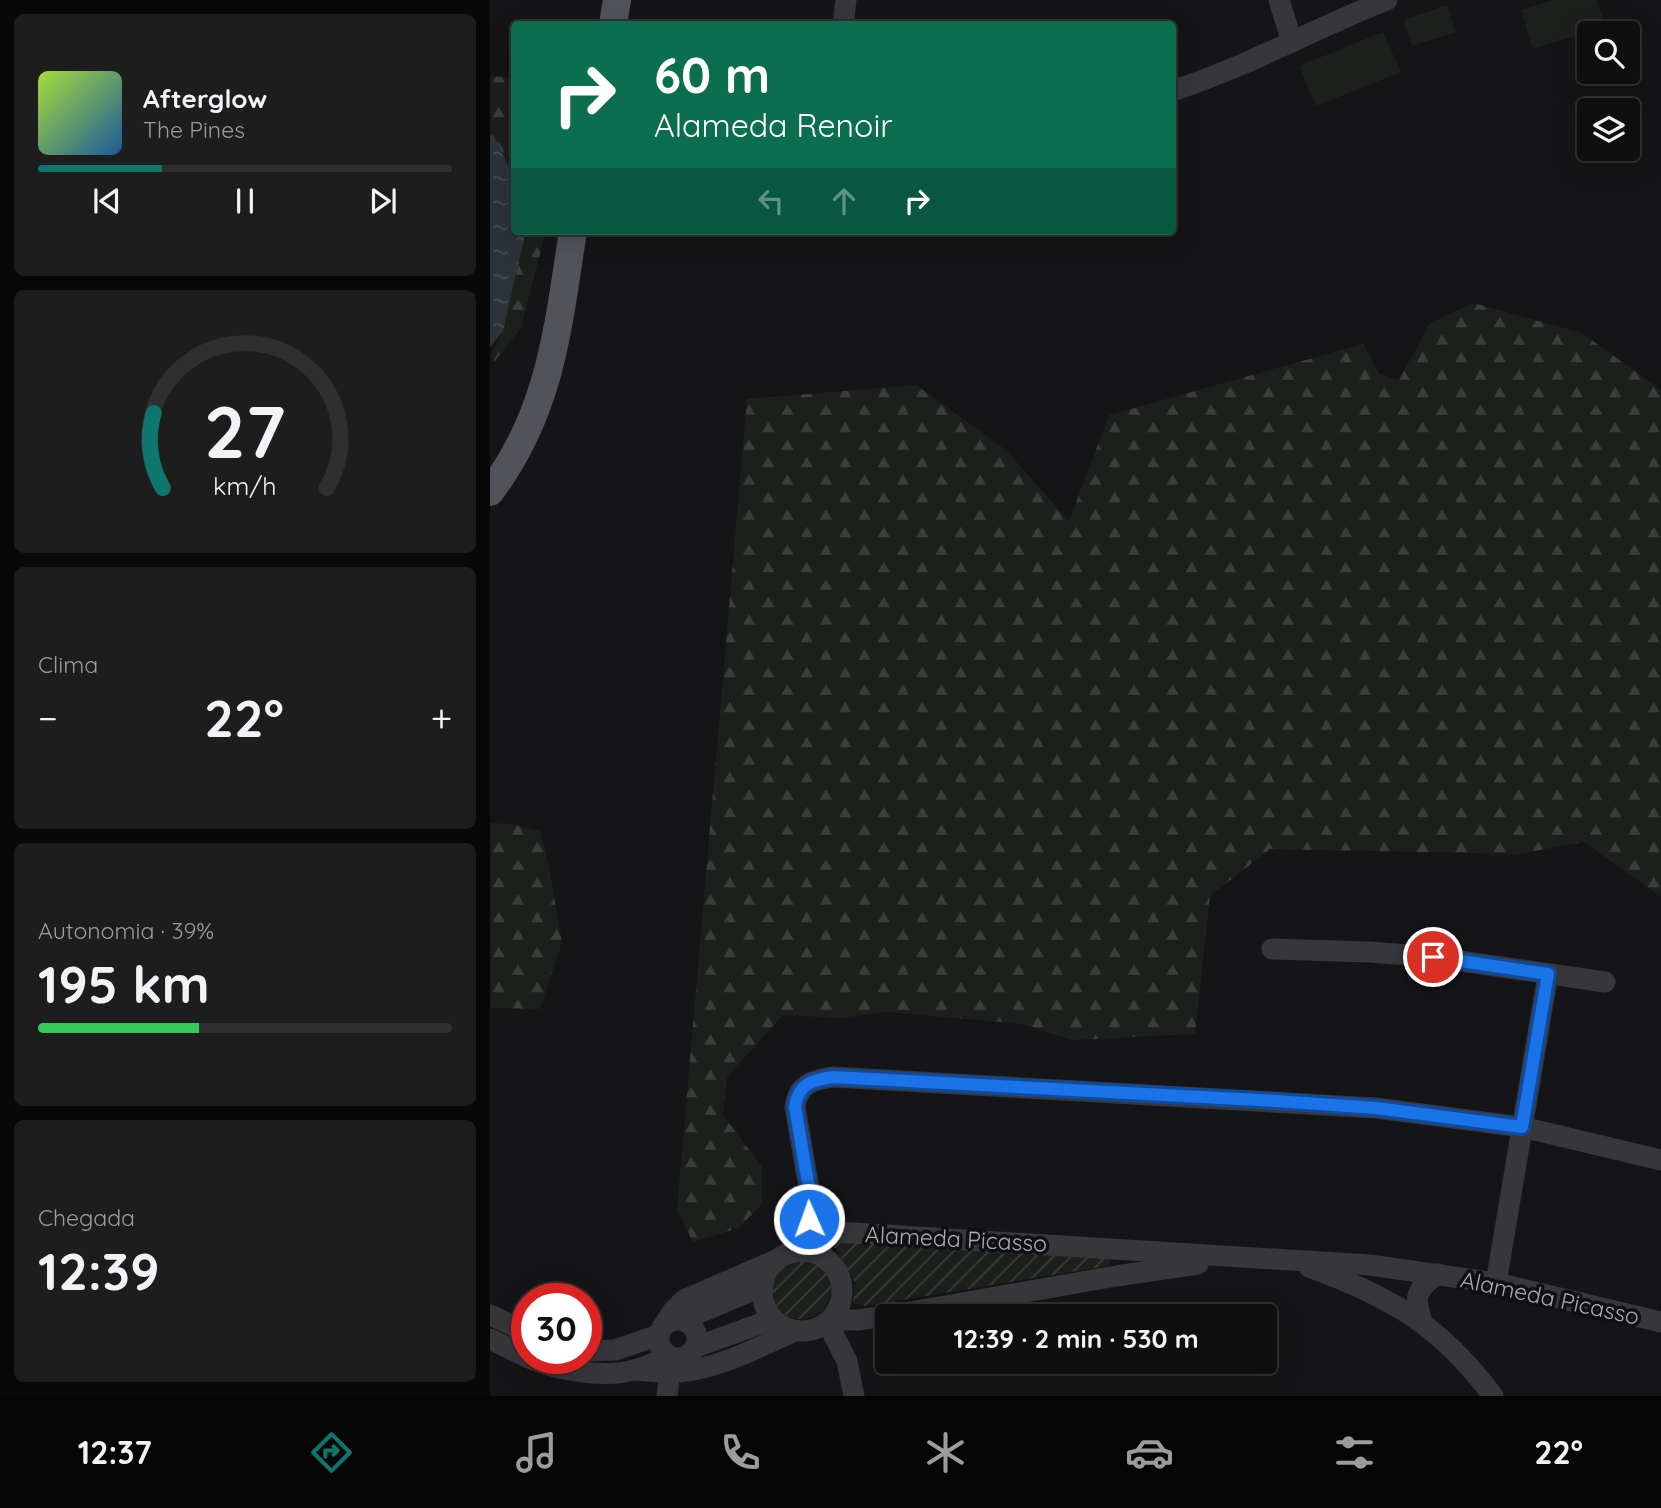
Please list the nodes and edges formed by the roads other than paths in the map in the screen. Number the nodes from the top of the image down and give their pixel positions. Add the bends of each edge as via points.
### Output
1 (617, 0) edge
2 (846, 0) edge
3 (1279, 0) edge
4 (1387, 0) edge
5 (614, 21) edge
6 (843, 21) edge
7 (1292, 42) junction
8 (1176, 90) edge
9 (571, 235) edge
10 (571, 235) edge
11 (490, 467) edge
12 (490, 492) edge
13 (1272, 949) dead end
14 (1548, 974) junction
15 (1605, 982) dead end
16 (1522, 1127) junction
17 (1661, 1160) edge
18 (1116, 1248) junction
19 (793, 1254) junction
20 (1256, 1259) junction
21 (1294, 1261) junction
22 (1438, 1274) junction
23 (1116, 1276) junction
24 (1496, 1283) junction
25 (763, 1286) junction
26 (956, 1304) edge
27 (490, 1315) edge
28 (875, 1318) edge
29 (774, 1319) junction
30 (682, 1320) junction
31 (829, 1321) junction
32 (1422, 1322) junction
33 (1661, 1322) edge
34 (511, 1325) edge
35 (795, 1331) junction
36 (659, 1333) junction
37 (490, 1339) edge
38 (695, 1347) junction
39 (511, 1349) edge
40 (602, 1351) edge
41 (670, 1362) junction
42 (602, 1371) edge
43 (667, 1396) edge
44 (854, 1396) edge
45 (1493, 1396) edge

1 - 5 main road
2 - 6 street
3 - 7 street
4 - 7 street
7 - 8 street
9 - 11 main road via 522,412
10 - 12 main road via 545,389 516,454
13 - 14 street via 1433,957
14 - 15 street
14 - 16 street
16 - 17 street
16 - 19 street via 1376,1108 1276,1101 818,1079 801,1088 796,1097 811,1200 807,1227
16 - 24 street
18 - 19 street, Alameda Picasso via 832,1232
18 - 20 street, Alameda Picasso
18 - 23 street via 1122,1264
19 - 25 street, Alameda Picasso via 772,1265
19 - 31 street via 818,1255 837,1271 842,1295
19 - 36 street, Alameda Picasso via 684,1300
20 - 21 street, Alameda Picasso
20 - 23 street, Alameda Picasso
21 - 22 street, Alameda Picasso via 1336,1261
21 - 32 street, Alameda Picasso via 1356,1284
22 - 24 street, Alameda Picasso
22 - 32 street, Alameda Picasso via 1417,1294
23 - 26 street, Alameda Picasso
24 - 33 street, Alameda Picasso
25 - 29 street via 763,1298
25 - 30 street
27 - 34 street
28 - 31 street, Alameda Picasso
29 - 35 street
29 - 38 street
30 - 36 street via 669,1322
30 - 38 street via 695,1330
31 - 35 street, Alameda Picasso via 814,1330
31 - 44 street via 847,1361
32 - 45 street, Alameda Picasso via 1455,1349
35 - 41 street, Alameda Picasso via 711,1366
36 - 40 street
36 - 41 street via 659,1345
37 - 39 street, Alameda Picasso
38 - 41 street via 688,1356
41 - 42 street, Alameda Picasso
41 - 43 street

